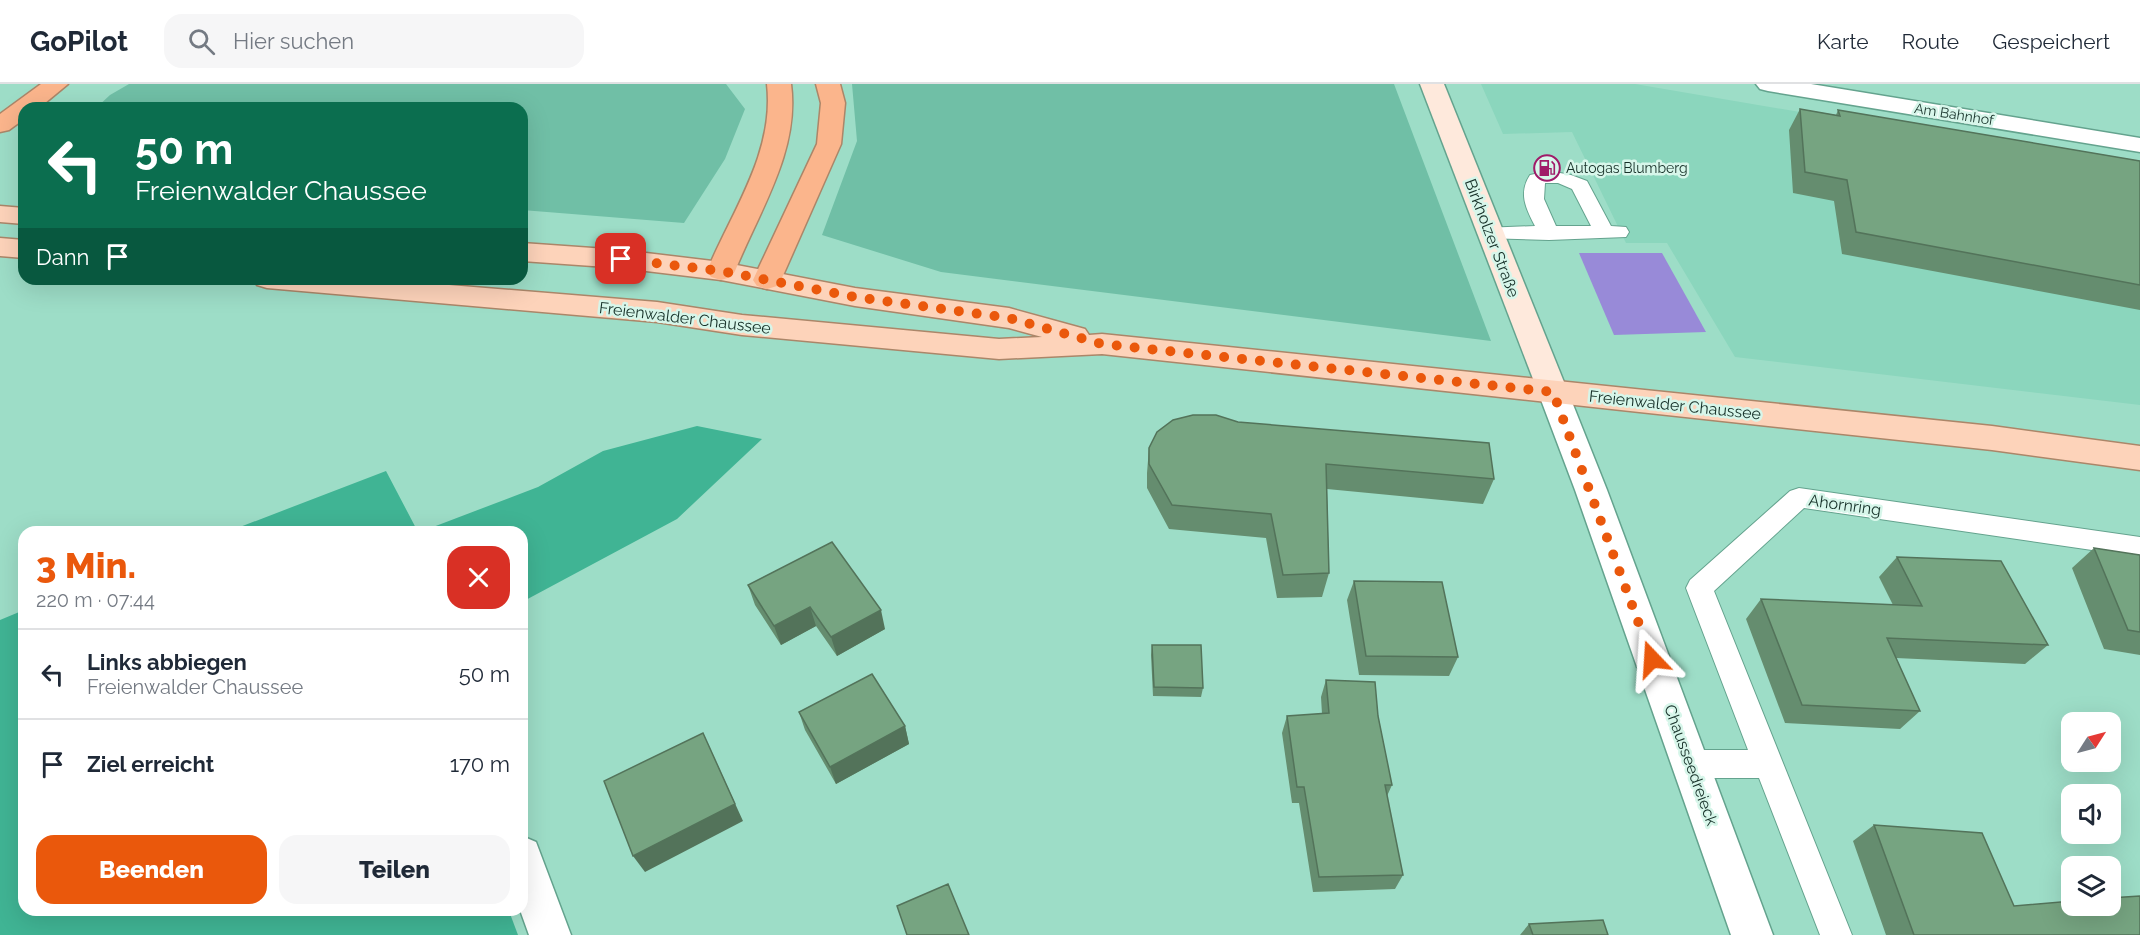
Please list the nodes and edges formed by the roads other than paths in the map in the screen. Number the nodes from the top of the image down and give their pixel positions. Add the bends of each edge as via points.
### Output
1 (56, 84) edge
2 (779, 84) edge
3 (828, 84) edge
4 (1432, 84) edge
5 (1768, 84) edge
6 (31, 102) edge
7 (18, 112) edge
8 (0, 125) edge
9 (2140, 145) edge
10 (1490, 233) junction
11 (1549, 233) junction
12 (0, 247) edge
13 (18, 248) edge
14 (528, 252) edge
15 (721, 271) junction
16 (767, 280) junction
17 (335, 285) edge
18 (731, 297) junction
19 (689, 316) junction
20 (742, 325) junction
21 (1102, 344) junction
22 (1553, 392) junction
23 (2140, 458) edge
24 (2140, 547) edge
25 (1691, 764) junction
26 (1767, 764) junction
27 (528, 873) edge
28 (550, 935) edge
29 (1752, 935) edge
30 (1836, 935) edge

1 - 6 highway
2 - 15 highway via 782,110 778,140
3 - 16 highway via 833,103 829,144
4 - 10 main road, Birkholzer Straße
5 - 9 street, Am Bahnhof
7 - 8 highway
10 - 11 lane
10 - 22 main road, Birkholzer Straße
11 - 11 lane via 1612,232 1580,185 1559,176 1547,176 1537,179 1531,188
12 - 13 main road
14 - 15 main road, Freienwalder Chaussee
15 - 16 main road, Freienwalder Chaussee
15 - 18 main road
16 - 18 main road
16 - 21 main road, Freienwalder Chaussee via 855,297 1009,318
17 - 19 main road, Freienwalder Chaussee
18 - 19 main road
18 - 20 main road
19 - 20 main road, Freienwalder Chaussee
20 - 21 main road, Freienwalder Chaussee via 999,349
21 - 22 main road, Freienwalder Chaussee
22 - 23 main road, Freienwalder Chaussee via 1992,438
22 - 25 street, Chausseedreieck
24 - 26 lane, Ahornring via 1799,498 1699,588
25 - 26 lane
25 - 29 street, Chausseedreieck
26 - 30 lane, Ahornring
27 - 28 street

